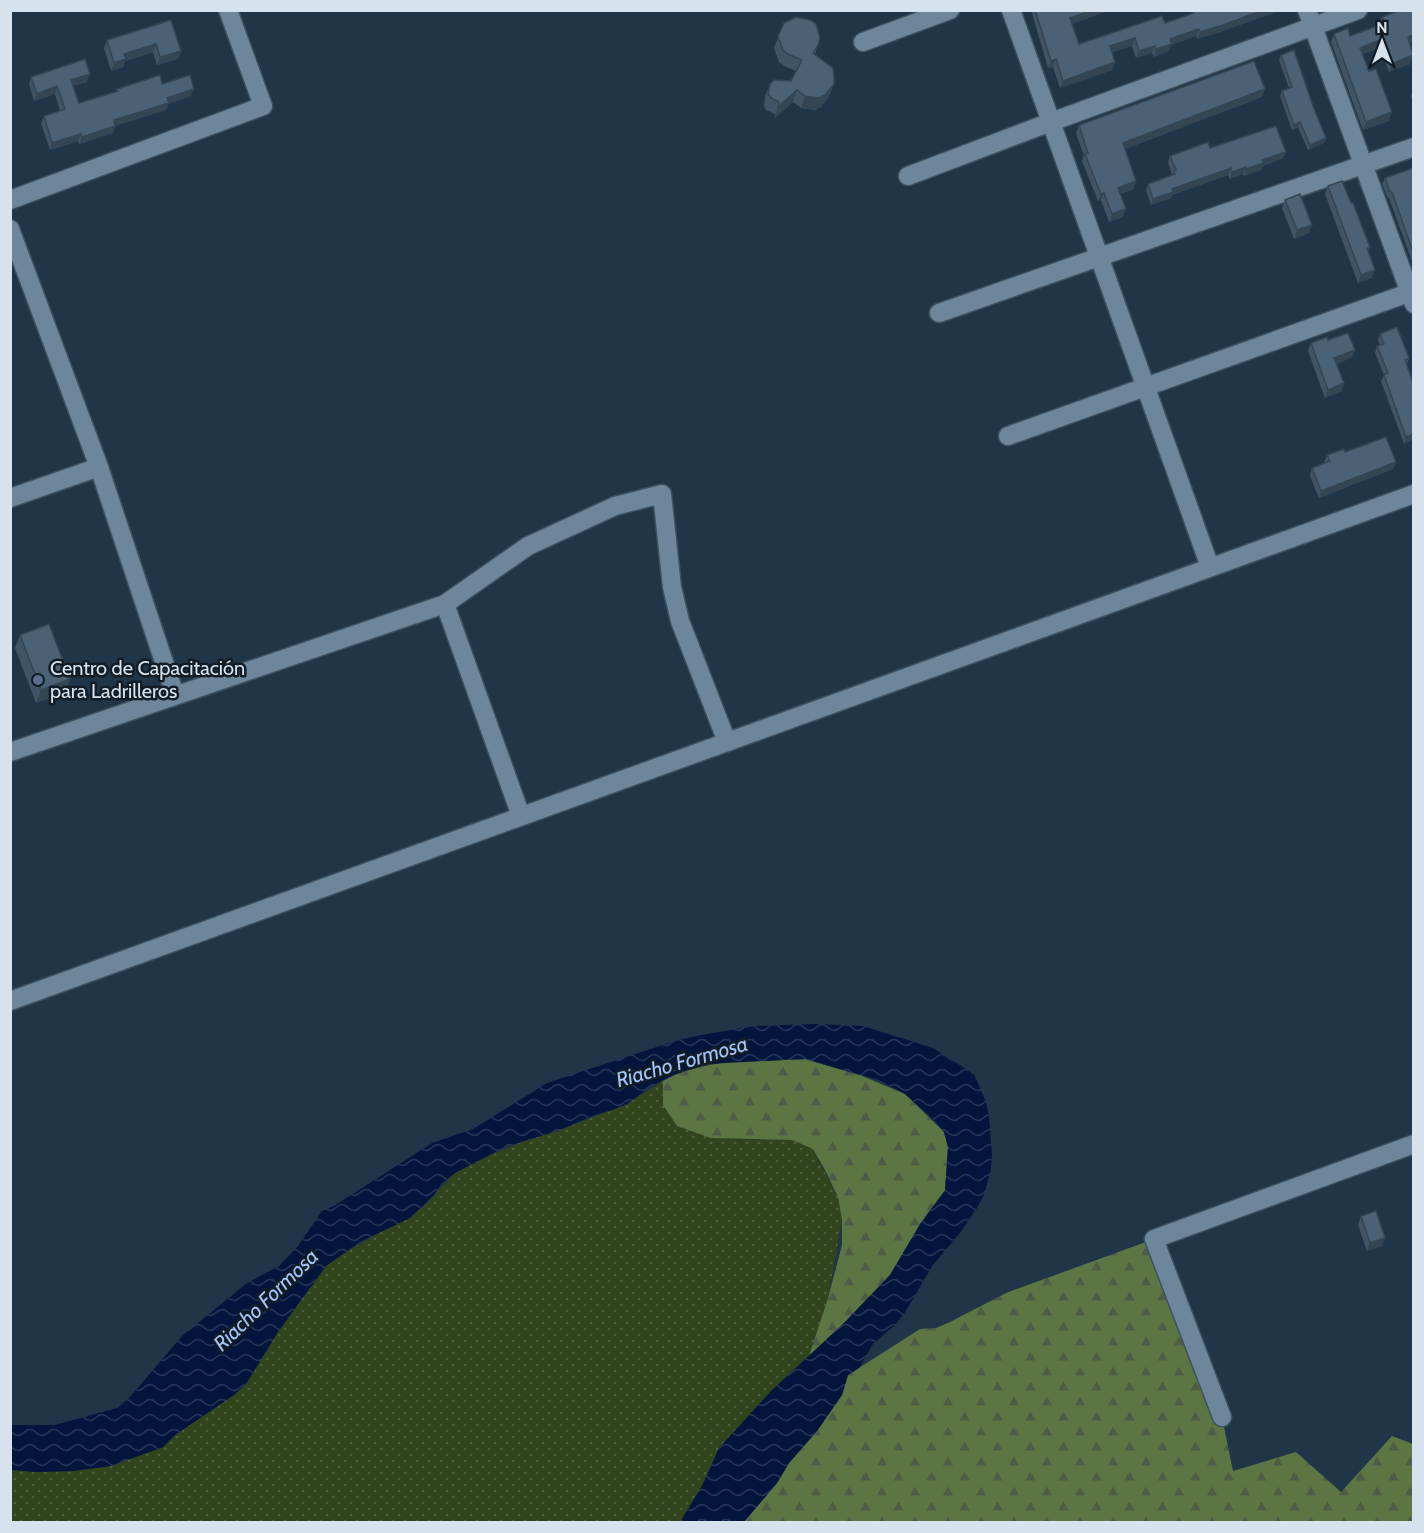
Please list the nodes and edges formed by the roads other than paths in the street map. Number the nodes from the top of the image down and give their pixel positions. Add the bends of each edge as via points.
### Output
1 (228, 10) edge
2 (950, 10) edge
3 (1011, 10) edge
4 (1358, 10) edge
5 (1310, 19) edge
6 (863, 42) dead end
7 (1051, 122) junction
8 (1413, 147) edge
9 (1363, 165) junction
10 (908, 176) dead end
11 (10, 200) edge
12 (10, 229) edge
13 (1099, 257) junction
14 (1412, 296) edge
15 (939, 313) dead end
16 (1145, 387) junction
17 (1008, 436) dead end
18 (99, 467) junction
19 (1413, 494) edge
20 (10, 498) edge
21 (1210, 567) junction
22 (445, 604) junction
23 (175, 695) junction
24 (727, 742) junction
25 (10, 752) edge
26 (521, 816) junction
27 (10, 1001) edge
28 (1413, 1144) edge
29 (1222, 1417) dead end

1 - 11 street via 263,106
2 - 6 street
3 - 7 street
4 - 5 street
5 - 7 street
5 - 9 street
7 - 10 street
7 - 13 street
8 - 9 street
9 - 13 street
9 - 14 street
12 - 18 street
13 - 15 street
13 - 16 street
14 - 16 street
16 - 17 street
16 - 21 street
18 - 20 street
18 - 23 street
19 - 21 street
21 - 24 street
22 - 23 street
22 - 24 street via 528,546 615,506 662,494 672,587 680,621
22 - 26 street
23 - 25 street
24 - 26 street
26 - 27 street
28 - 29 street via 1154,1239

